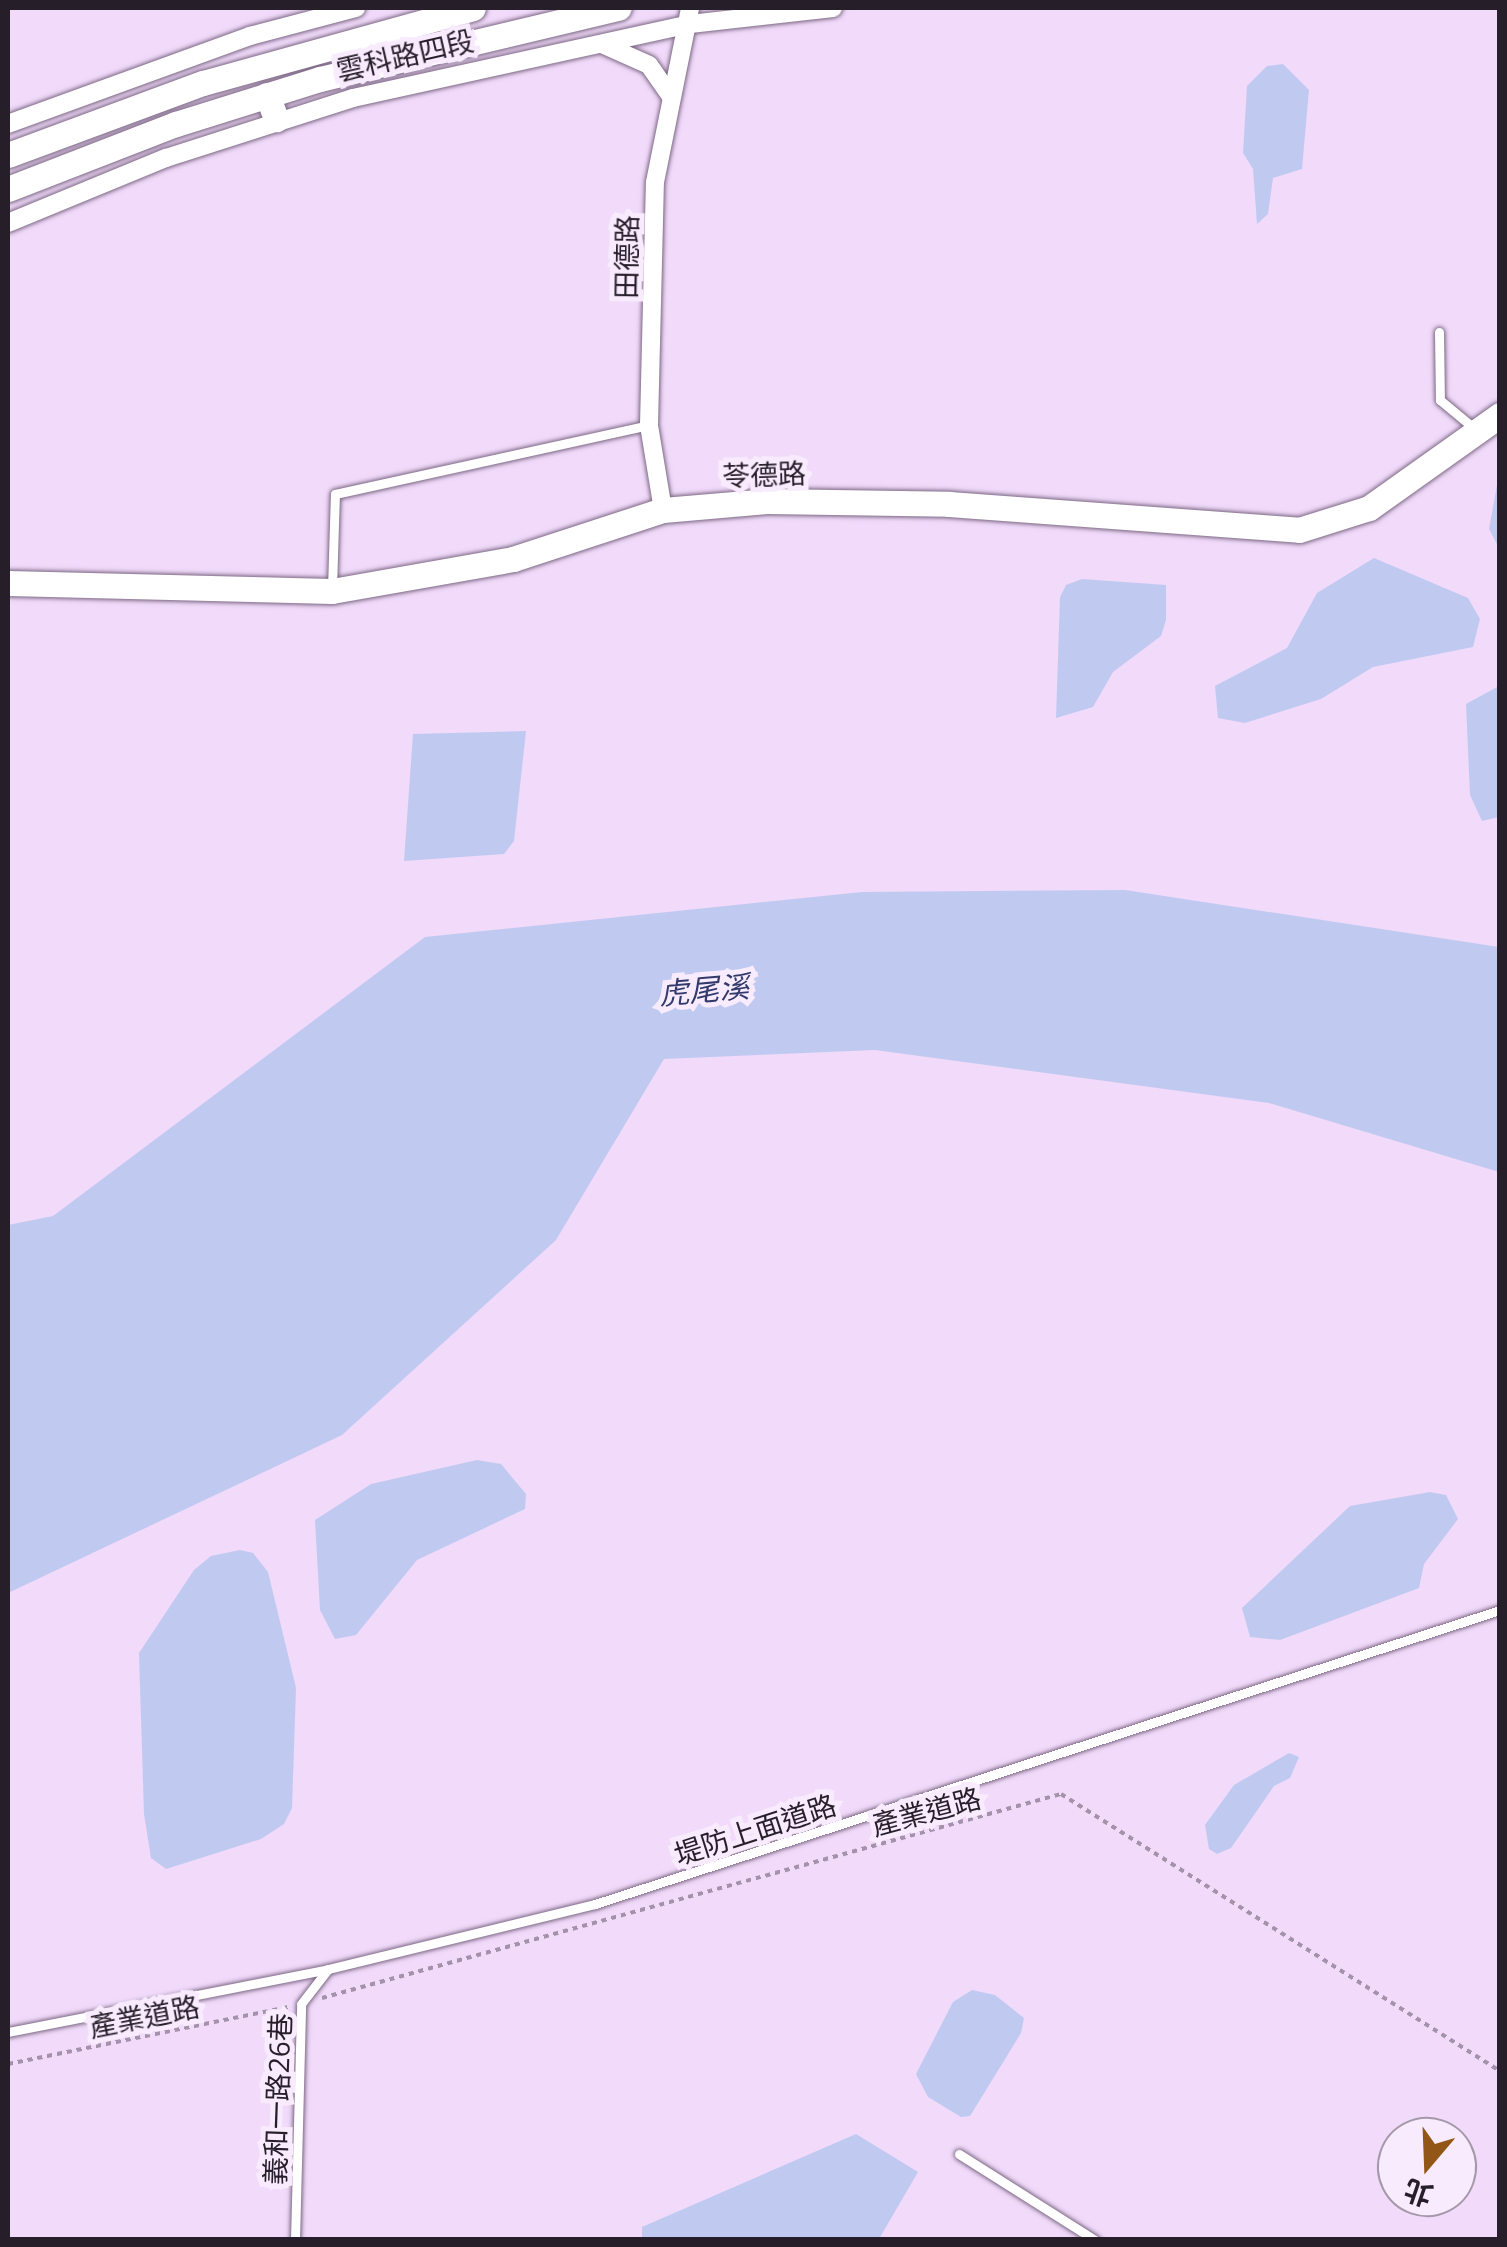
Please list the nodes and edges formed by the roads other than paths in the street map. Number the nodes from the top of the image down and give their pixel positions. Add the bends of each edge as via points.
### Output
1 (356, 8) edge
2 (473, 8) edge
3 (618, 8) edge
4 (833, 8) edge
5 (690, 16) edge
6 (601, 44) junction
7 (670, 95) junction
8 (272, 107) junction
9 (8, 124) edge
10 (8, 155) edge
11 (8, 189) edge
12 (8, 223) edge
13 (1438, 332) dead end
14 (1500, 415) edge
15 (650, 424) junction
16 (1477, 431) junction
17 (663, 510) junction
18 (8, 583) edge
19 (332, 591) junction
20 (1500, 1610) edge
21 (328, 1969) junction
22 (8, 2032) edge
23 (959, 2154) dead end
24 (295, 2240) edge
25 (1095, 2240) edge

1 - 9 street, 雲科路四段 via 250,36
2 - 10 street, 雲科路四段 via 203,83
3 - 8 street, 雲科路四段 via 454,43
4 - 5 street, 雲科路四段
5 - 6 street, 雲科路四段
5 - 7 street, 田德路
6 - 7 street via 649,65
6 - 8 street, 雲科路四段
7 - 15 street, 田德路 via 656,182
8 - 11 street, 雲科路四段
8 - 12 street, 雲科路四段
13 - 16 lane via 1440,400
14 - 16 street, 苓德路
15 - 17 street, 田德路
15 - 19 lane via 335,494
16 - 17 street, 苓德路 via 1369,508 1299,530 949,504 767,501
17 - 19 street, 苓德路 via 513,559
18 - 19 street, 苓德路
20 - 21 lane, 堤防上面道路 via 595,1904
21 - 22 lane, 堤防上面道路
21 - 24 lane, 義和一路26巷 via 300,2004
23 - 25 lane

